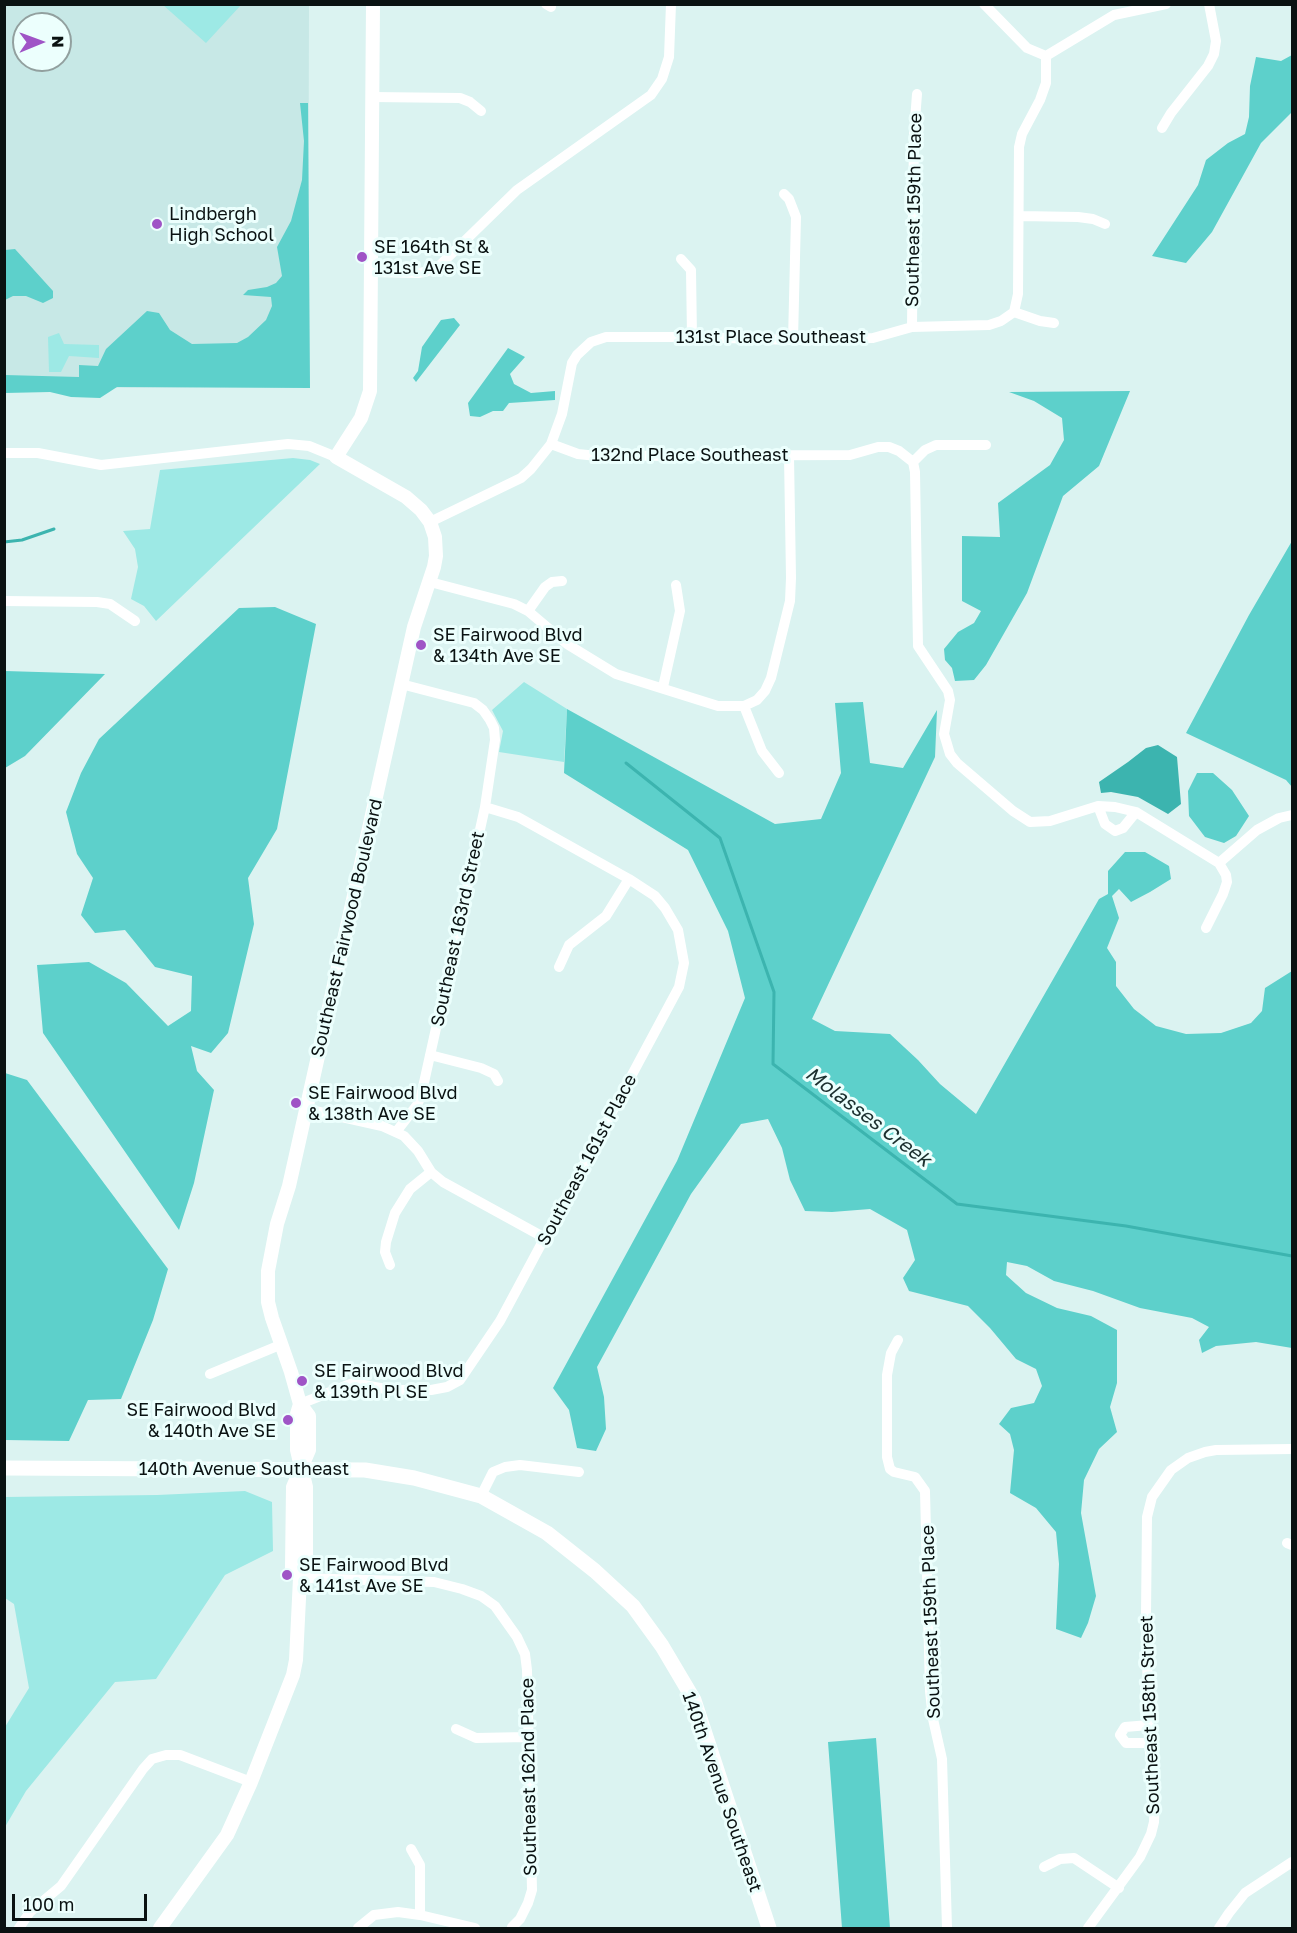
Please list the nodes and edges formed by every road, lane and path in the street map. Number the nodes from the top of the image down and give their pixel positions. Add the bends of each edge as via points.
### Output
1 (373, 4) edge
2 (671, 4) edge
3 (984, 4) edge
4 (1166, 4) edge
5 (1209, 4) edge
6 (1112, 10) edge
7 (1046, 56) junction
8 (917, 94) dead end
9 (372, 98) junction
10 (481, 111) dead end
11 (1162, 128) dead end
12 (784, 194) dead end
13 (1020, 216) junction
14 (1106, 224) dead end
15 (681, 259) dead end
16 (371, 272) junction
17 (1014, 312) junction
18 (1054, 323) dead end
19 (912, 327) junction
20 (692, 337) junction
21 (793, 340) junction
22 (551, 444) junction
23 (986, 445) dead end
24 (4, 453) edge
25 (789, 456) junction
26 (336, 458) junction
27 (913, 462) junction
28 (430, 522) junction
29 (562, 581) dead end
30 (430, 582) junction
31 (676, 585) dead end
32 (4, 601) edge
33 (528, 611) junction
34 (135, 621) dead end
35 (401, 684) junction
36 (663, 687) junction
37 (744, 706) junction
38 (779, 773) dead end
39 (1098, 806) junction
40 (484, 807) junction
41 (1136, 812) junction
42 (1293, 815) edge
43 (1219, 863) junction
44 (629, 879) junction
45 (1206, 928) dead end
46 (559, 968) dead end
47 (430, 1054) junction
48 (498, 1081) dead end
49 (306, 1109) junction
50 (396, 1132) junction
51 (430, 1172) junction
52 (544, 1238) junction
53 (390, 1265) dead end
54 (898, 1340) dead end
55 (280, 1345) junction
56 (210, 1374) dead end
57 (300, 1404) junction
58 (1293, 1449) edge
59 (4, 1468) edge
60 (301, 1469) junction
61 (579, 1472) dead end
62 (481, 1496) junction
63 (300, 1578) junction
64 (1149, 1725) junction
65 (456, 1729) dead end
66 (527, 1737) junction
67 (1149, 1743) junction
68 (251, 1782) junction
69 (411, 1848) dead end
70 (1292, 1863) edge
71 (1044, 1867) dead end
72 (1119, 1888) junction
73 (420, 1915) junction
74 (510, 1928) edge
75 (19, 1929) edge
76 (160, 1929) edge
77 (358, 1929) edge
78 (475, 1929) edge
79 (769, 1929) edge
80 (947, 1929) edge
81 (1088, 1929) edge
82 (1220, 1929) edge

1 - 9 street
2 - 16 street via 669,57 662,79 651,95 516,189 438,267 418,273
3 - 7 street via 1027,48
4 - 6 street
5 - 11 street via 1216,41 1214,54
6 - 7 street
7 - 13 street via 1046,83 1022,134
8 - 19 street, Southeast 159th Place
9 - 10 street via 460,98
9 - 16 street
12 - 21 street via 796,217
13 - 14 street via 1078,217
13 - 17 street
15 - 20 street via 691,270
16 - 26 street via 370,392 361,418
17 - 18 street
17 - 19 street, 131st Place Southeast via 989,325
19 - 21 street, 131st Place Southeast via 873,338
20 - 21 street, 131st Place Southeast
20 - 22 street, 131st Place Southeast via 606,337 591,342 572,363 562,414
22 - 25 street, 132nd Place Southeast via 597,456
22 - 28 street via 521,478
23 - 27 street via 936,445
24 - 26 street via 38,453 101,465 288,444 309,446
25 - 27 street, 132nd Place Southeast via 850,455 889,447
25 - 37 street via 790,601 771,678 757,700
26 - 28 street via 406,497
27 - 39 street via 918,646 948,691 944,734 950,754 1030,822 1050,821
28 - 30 street, Southeast Fairwood Boulevard via 436,556
29 - 33 street via 545,587
30 - 33 street
30 - 35 street, Southeast Fairwood Boulevard via 414,627
31 - 36 street via 680,611
32 - 34 street via 97,602 110,604
33 - 36 street via 567,644 616,674
35 - 40 street, Southeast 163rd Street via 474,703 490,720 495,740
35 - 49 street, Southeast Fairwood Boulevard
36 - 37 street via 718,706
37 - 38 street via 762,751
39 - 41 street
39 - 41 street via 1105,824 1115,831 1123,828
40 - 44 street, Southeast 161st Place via 518,817
40 - 47 street, Southeast 163rd Street
41 - 43 street
42 - 43 street via 1257,830
43 - 45 street via 1227,882
44 - 46 street via 606,916 569,945
44 - 52 street, Southeast 161st Place via 655,896 678,930 684,963 679,987
47 - 48 street via 481,1068 494,1074
47 - 50 street, Southeast 163rd Street via 421,1096
49 - 50 street
49 - 55 street, Southeast Fairwood Boulevard via 268,1271 268,1302
50 - 51 street via 412,1144
51 - 52 street
51 - 53 street via 410,1189 395,1213 385,1252
52 - 57 street, Southeast 161st Place via 500,1321 460,1380 431,1390 391,1390 353,1383
54 - 80 street, Southeast 159th Place via 887,1375 887,1457 890,1469 915,1477 926,1491 930,1691 942,1759
55 - 56 street
55 - 57 street, Southeast Fairwood Boulevard
57 - 60 street, Southeast Fairwood Boulevard via 309,1416 309,1450
58 - 64 street, Southeast 158th Street via 1204,1452 1171,1470 1152,1497 1147,1517
59 - 60 main road, 140th Avenue Southeast
60 - 62 main road, 140th Avenue Southeast via 365,1470
60 - 63 street, Southeast Fairwood Boulevard via 292,1487 292,1567
61 - 62 street via 505,1467 493,1472
62 - 79 main road, 140th Avenue Southeast via 547,1533 595,1571 633,1606 662,1646 694,1700
63 - 66 street, Southeast 162nd Place via 434,1582 481,1596 509,1623 525,1654
63 - 68 street, Southeast Fairwood Boulevard via 293,1675
64 - 67 street, Southeast 158th Street
64 - 67 street via 1125,1727 1120,1735 1126,1743
65 - 66 street via 476,1738
66 - 74 street, Southeast 162nd Place via 532,1890 520,1919
67 - 72 street, Southeast 158th Street via 1154,1821 1147,1844
68 - 75 street via 180,1755 152,1759 61,1886 30,1912
68 - 76 street, Southeast Fairwood Boulevard via 227,1835
69 - 73 street via 420,1865
70 - 82 street via 1245,1893
71 - 72 street via 1060,1859 1074,1858
72 - 81 street, Southeast 158th Street
73 - 77 street via 374,1915
73 - 78 street

